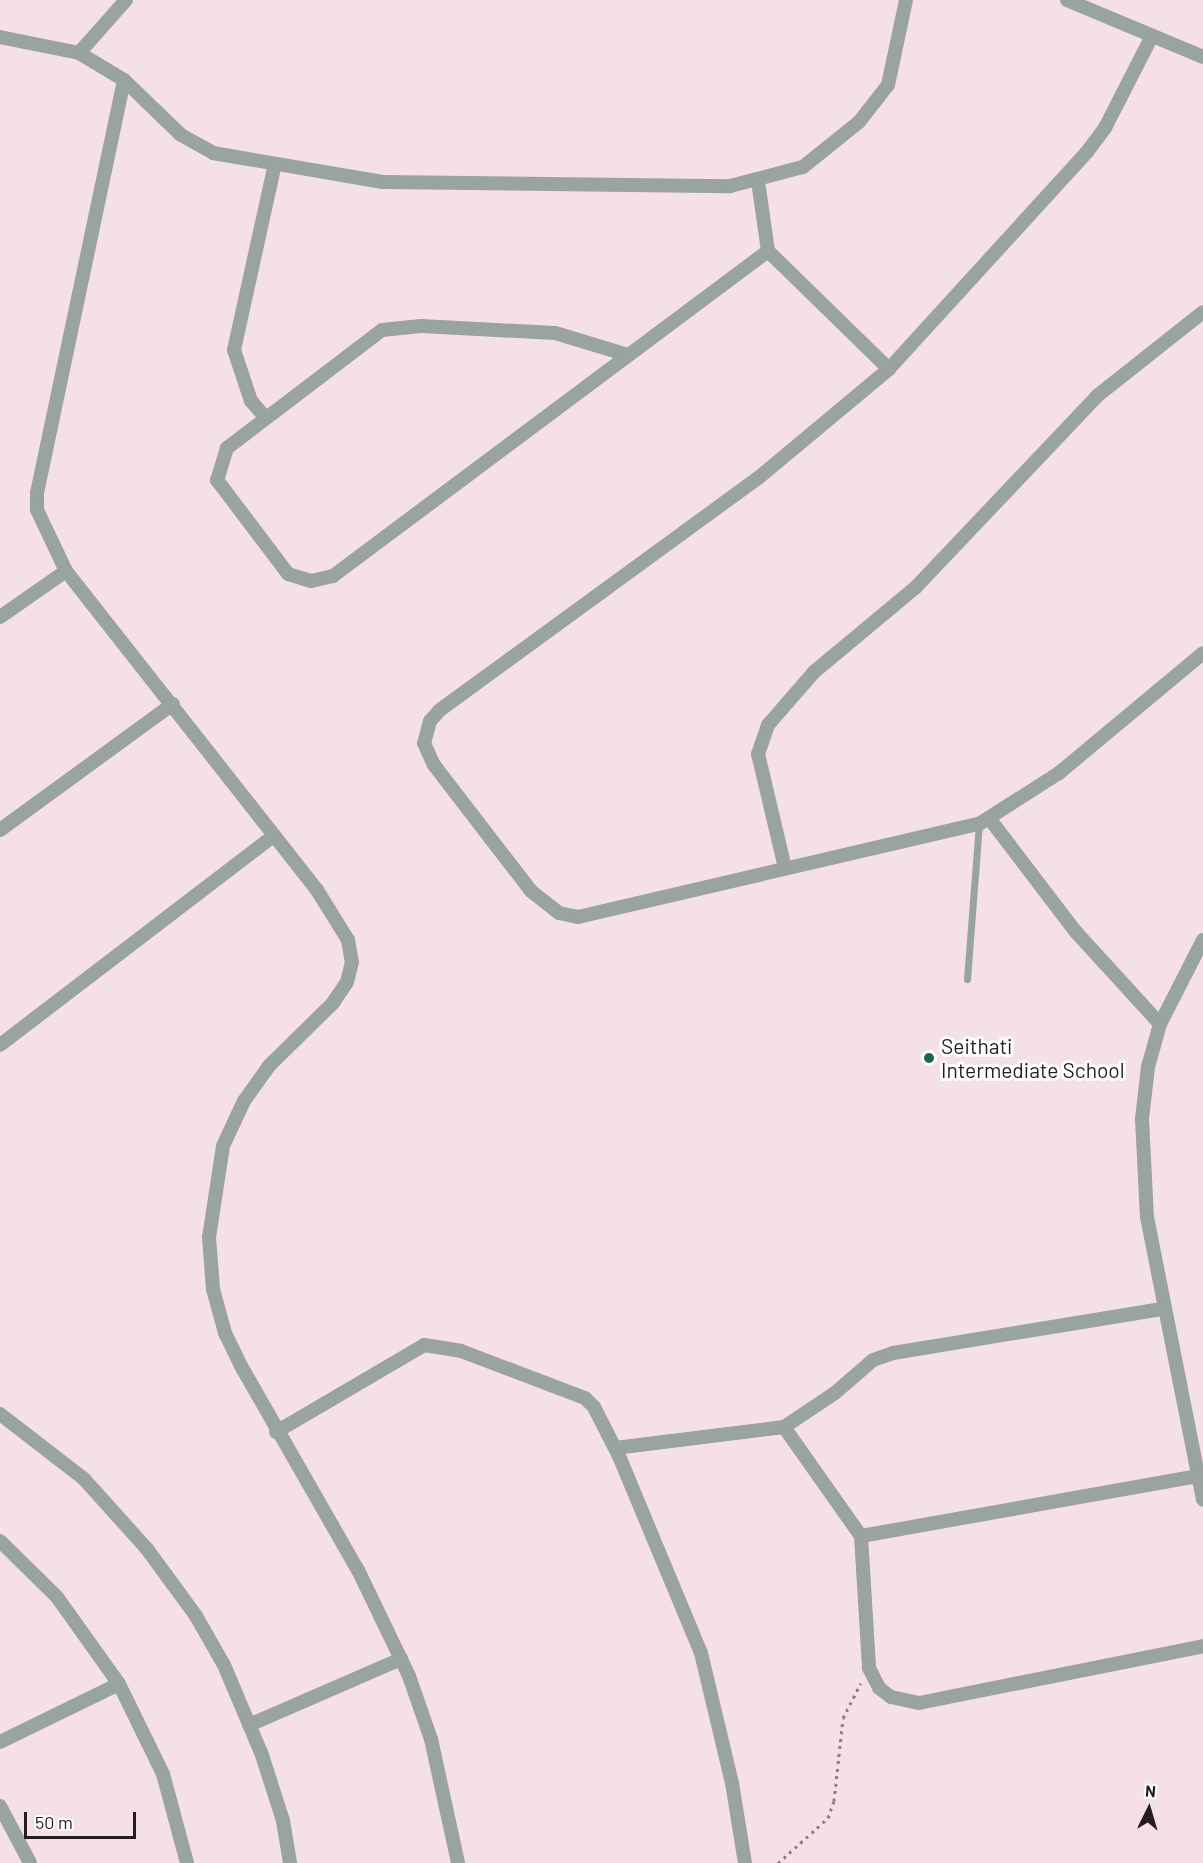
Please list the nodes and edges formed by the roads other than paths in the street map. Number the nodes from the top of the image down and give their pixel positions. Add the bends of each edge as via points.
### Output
1 (126, 0) edge
2 (906, 0) edge
3 (1067, 0) edge
4 (1152, 36) junction
5 (0, 37) edge
6 (79, 53) junction
7 (1203, 57) edge
8 (124, 80) junction
9 (275, 164) junction
10 (758, 181) junction
11 (768, 251) junction
12 (1203, 312) edge
13 (628, 355) junction
14 (890, 369) junction
15 (265, 417) junction
16 (66, 572) junction
17 (0, 617) edge
18 (1203, 653) edge
19 (173, 704) junction
20 (984, 821) junction
21 (0, 830) edge
22 (272, 837) junction
23 (785, 868) junction
24 (1203, 940) edge
25 (967, 979) dead end
26 (1160, 1024) junction
27 (0, 1045) edge
28 (1163, 1309) junction
29 (0, 1414) edge
30 (783, 1427) junction
31 (276, 1432) junction
32 (615, 1448) junction
33 (1202, 1475) edge
34 (1203, 1500) edge
35 (861, 1536) junction
36 (0, 1541) edge
37 (1203, 1646) edge
38 (401, 1659) junction
39 (119, 1684) junction
40 (249, 1725) junction
41 (0, 1742) edge
42 (0, 1806) edge
43 (30, 1863) edge
44 (187, 1863) edge
45 (290, 1863) edge
46 (458, 1863) edge
47 (745, 1863) edge

1 - 6 street
2 - 10 street via 888,85 859,122 803,167
3 - 4 street
4 - 7 street
4 - 14 street via 1105,128 1087,152
5 - 6 street
6 - 8 street
8 - 9 street via 196,146 213,153
8 - 16 street via 37,493 37,510
9 - 10 street via 384,182 730,186
9 - 15 street via 234,350 251,401
10 - 11 street
11 - 13 street
11 - 14 street
12 - 23 street via 1097,396 916,587 814,672 768,725 758,754
13 - 15 street via 555,333 394,327 368,338
13 - 15 street via 361,558 324,580 305,581 288,574 217,480 227,448
14 - 23 street via 758,478 439,711 425,732 426,752 434,765 531,891 559,913 578,917
16 - 17 street
16 - 19 street
18 - 20 street via 1059,773
19 - 21 street
19 - 22 street
20 - 23 street
20 - 25 lane
20 - 26 street via 1076,932
22 - 27 street
22 - 31 street via 337,920 348,940 352,962 347,982 333,1003 269,1066 244,1101 217,1169 209,1237 218,1312
24 - 26 street
26 - 28 street via 1148,1067 1142,1119 1147,1217
28 - 30 street via 893,1353 873,1360 835,1393
28 - 33 street
29 - 40 street via 84,1479 147,1549 196,1616 224,1665
30 - 32 street
30 - 35 street
31 - 32 street via 411,1350 440,1344 585,1398 594,1407
31 - 38 street via 358,1570
32 - 47 street via 680,1595 701,1653
33 - 34 street
33 - 35 street
35 - 37 street via 869,1668 879,1688 891,1697 919,1703
36 - 39 street via 57,1597
38 - 40 street
38 - 46 street via 431,1739
39 - 41 street
39 - 44 street via 163,1774
40 - 45 street via 283,1821
42 - 43 street

